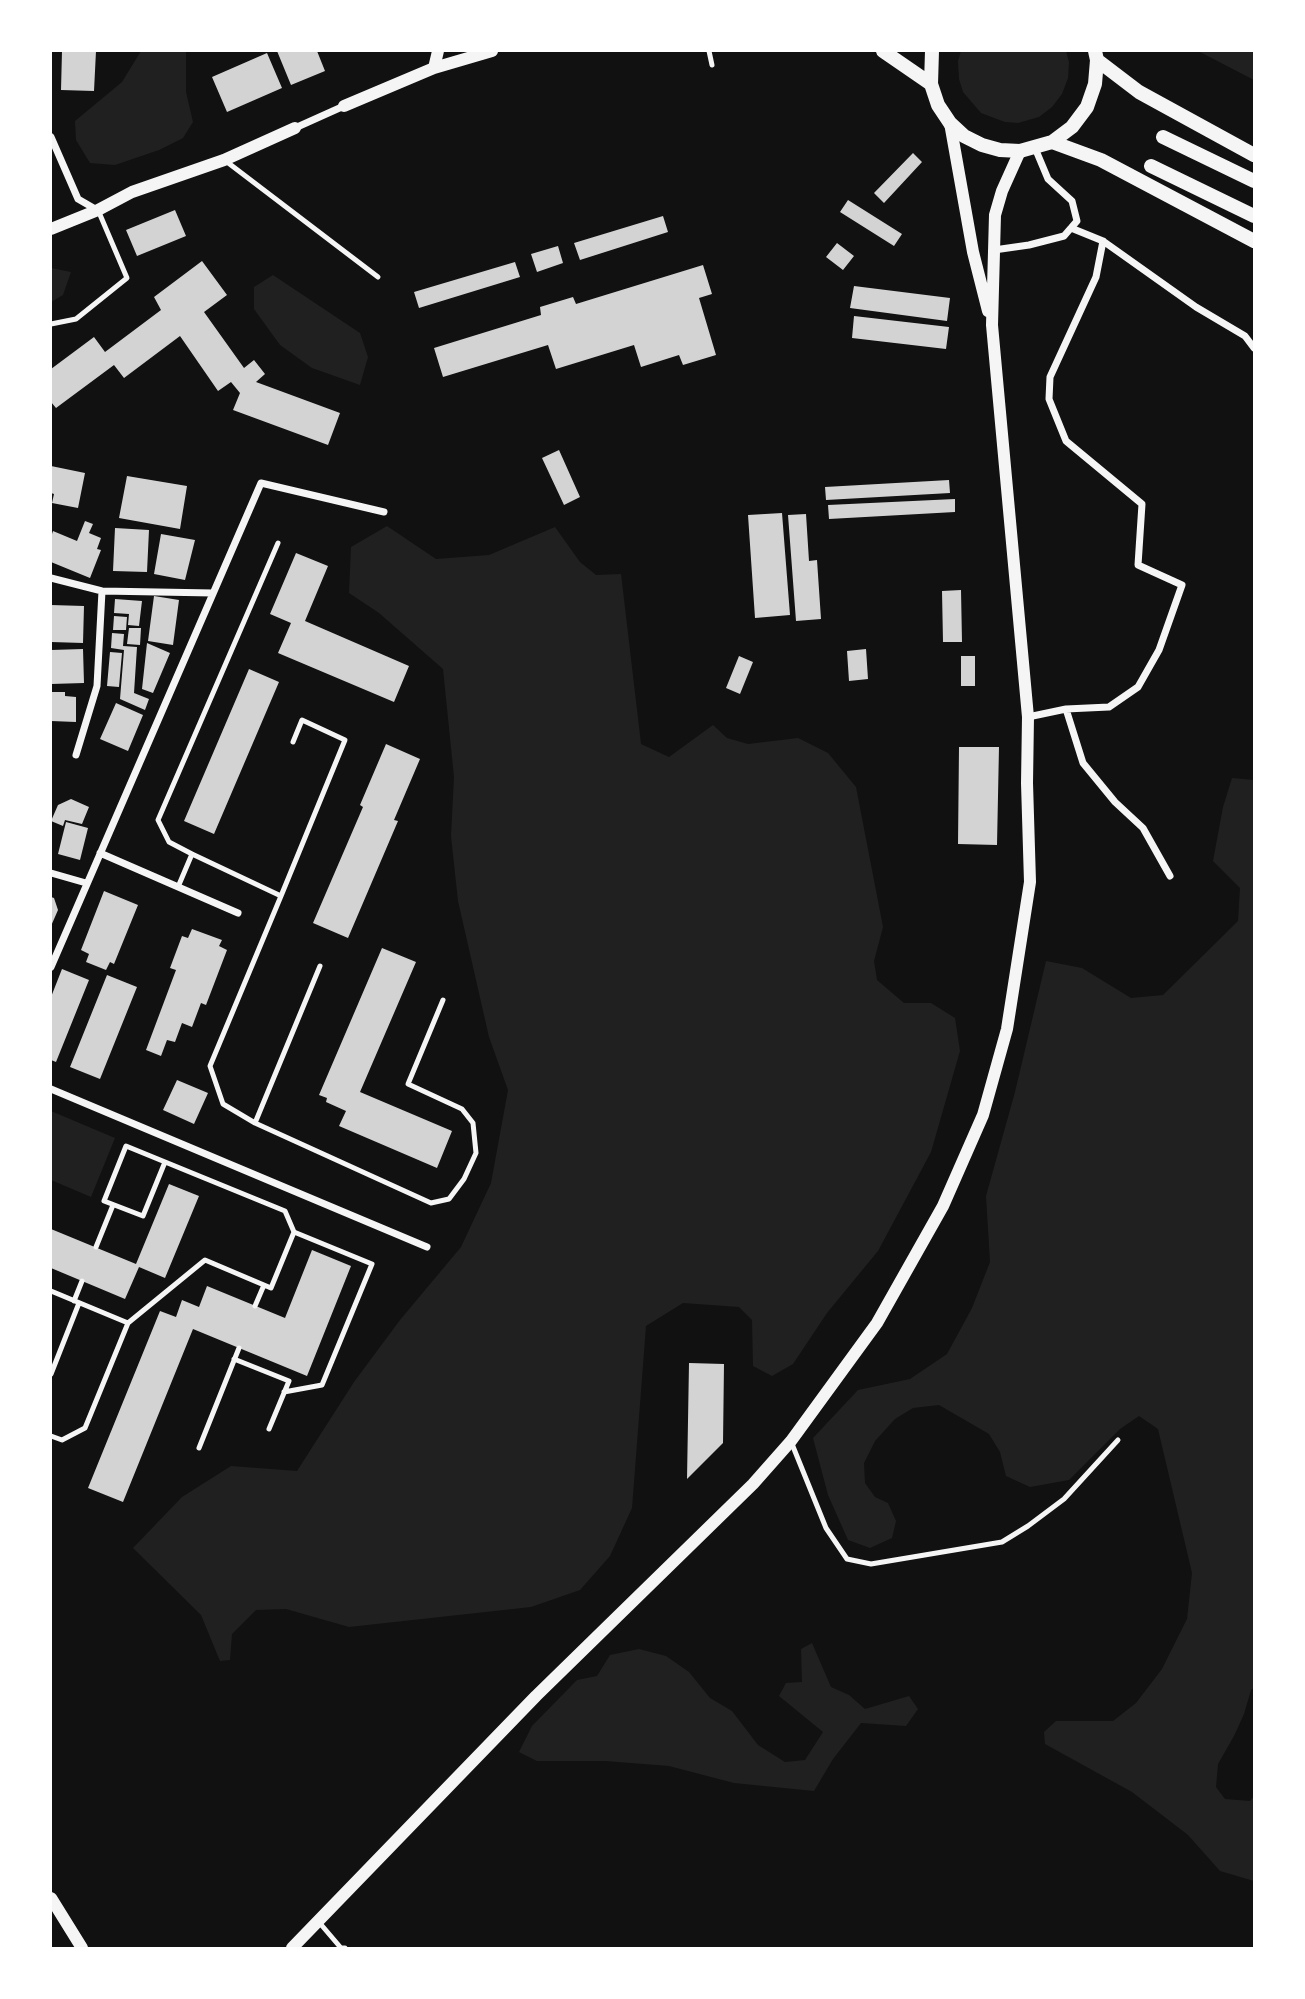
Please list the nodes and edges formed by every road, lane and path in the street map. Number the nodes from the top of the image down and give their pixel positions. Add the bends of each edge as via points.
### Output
1 (438, 51) edge
2 (492, 51) edge
3 (709, 51) edge
4 (883, 51) edge
5 (932, 51) edge
6 (1096, 55) edge
7 (712, 65) dead end
8 (434, 68) junction
9 (931, 84) junction
10 (344, 106) joint
11 (950, 123) junction
12 (295, 128) joint
13 (51, 137) edge
14 (1163, 137) dead end
15 (1052, 142) junction
16 (53, 148) edge
17 (1035, 148) junction
18 (1020, 151) junction
19 (1254, 155) edge
20 (224, 160) junction
21 (1151, 166) dead end
22 (1254, 181) edge
23 (97, 210) junction
24 (1254, 216) edge
25 (1072, 228) junction
26 (51, 229) edge
27 (1104, 241) junction
28 (1254, 241) edge
29 (994, 250) junction
30 (378, 277) dead end
31 (51, 324) edge
32 (992, 324) junction
33 (1254, 348) edge
34 (384, 512) dead end
35 (278, 542) dead end
36 (51, 578) edge
37 (102, 591) junction
38 (213, 593) junction
39 (1066, 709) junction
40 (1028, 717) junction
41 (293, 742) dead end
42 (76, 755) dead end
43 (100, 853) junction
44 (192, 854) junction
45 (51, 873) edge
46 (1170, 876) dead end
47 (86, 883) junction
48 (178, 887) junction
49 (281, 897) junction
50 (238, 913) dead end
51 (320, 966) dead end
52 (51, 967) edge
53 (443, 1000) dead end
54 (51, 1089) edge
55 (255, 1123) junction
56 (165, 1162) junction
57 (113, 1205) junction
58 (294, 1232) junction
59 (96, 1247) dead end
60 (427, 1247) dead end
61 (82, 1281) dead end
62 (264, 1285) junction
63 (51, 1291) edge
64 (77, 1302) junction
65 (256, 1306) dead end
66 (128, 1323) junction
67 (239, 1348) dead end
68 (234, 1359) junction
69 (51, 1374) edge
70 (284, 1392) junction
71 (269, 1429) dead end
72 (51, 1436) edge
73 (1118, 1440) dead end
74 (790, 1441) junction
75 (199, 1448) dead end
76 (51, 1898) edge
77 (318, 1922) junction
78 (82, 1948) edge
79 (292, 1948) edge
80 (345, 1948) edge

1 - 8 street
2 - 8 street
3 - 7 lane
4 - 9 main road
5 - 9 main road
6 - 15 main road via 1095,84 1087,107 1072,127
6 - 19 main road via 1139,92
8 - 10 street
9 - 11 main road
10 - 12 street
11 - 18 main road via 982,145
11 - 32 street
12 - 20 street
13 - 16 street
14 - 22 main road
15 - 17 main road
15 - 28 main road via 1101,160
16 - 23 street via 78,198
17 - 18 main road
17 - 25 street via 1048,180 1072,201 1077,221
18 - 29 street via 995,215
20 - 23 street via 132,192
20 - 30 lane
21 - 24 main road
23 - 26 street
23 - 31 lane via 127,278 76,318
25 - 27 street
25 - 29 street via 1065,236 1030,246
27 - 33 street via 1245,336
27 - 39 street via 1096,277 1050,377 1049,399 1066,441 1142,504 1138,565 1182,586 1159,650 1138,687 1109,708
29 - 32 street
32 - 40 street
34 - 38 street via 261,483
35 - 44 lane via 158,820 169,842
36 - 37 street
37 - 38 street
37 - 42 street via 97,686
38 - 43 street
39 - 40 street
39 - 46 street via 1083,764 1143,828
40 - 74 street via 1030,882 1007,1029 983,1115 943,1206 877,1322
41 - 49 lane via 302,720 345,740
43 - 47 street
43 - 48 street
44 - 48 lane
44 - 49 lane
45 - 47 street
47 - 52 street
48 - 50 street
49 - 55 lane via 210,1066 223,1104
51 - 55 lane
53 - 55 lane via 408,1084 462,1109 473,1123 475,1153 449,1199 431,1203
54 - 60 street
56 - 57 lane via 144,1216
56 - 57 lane via 126,1146 104,1201
56 - 58 lane via 285,1211
57 - 59 lane
58 - 62 lane via 271,1288
58 - 70 lane via 372,1264 322,1385
61 - 64 lane
62 - 65 lane
62 - 66 lane via 205,1260
63 - 64 lane
64 - 66 lane
64 - 69 lane
66 - 72 lane via 85,1427 62,1440
67 - 68 lane
68 - 70 lane via 289,1381
68 - 75 lane
70 - 71 lane
73 - 74 lane via 1064,1499 1002,1542 871,1564 847,1559 826,1528
74 - 77 street via 753,1484 536,1696
76 - 78 street
77 - 79 street
77 - 80 lane

